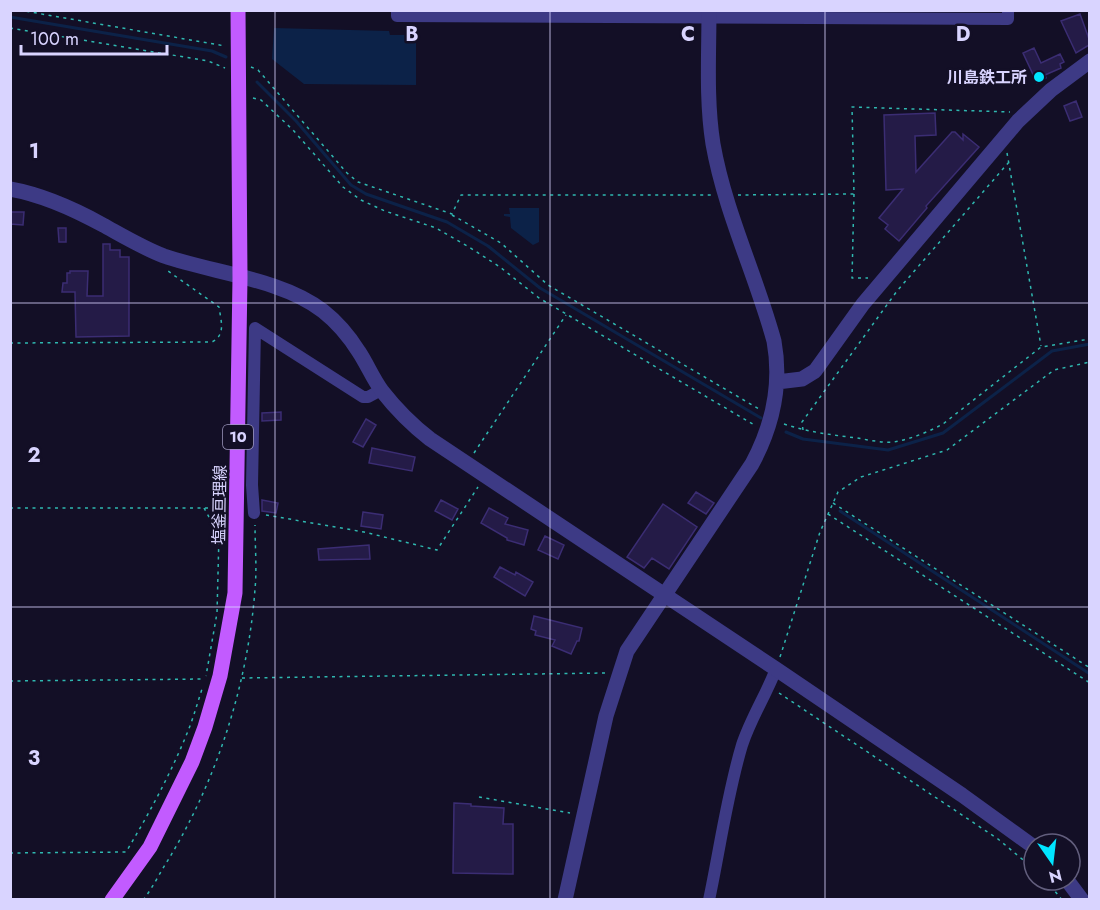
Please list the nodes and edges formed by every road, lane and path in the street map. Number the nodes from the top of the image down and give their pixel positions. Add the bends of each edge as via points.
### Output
1 (19, 10) edge
2 (238, 10) edge
3 (397, 10) edge
4 (1008, 10) edge
5 (441, 14) edge
6 (482, 14) edge
7 (529, 14) edge
8 (573, 14) edge
9 (665, 15) edge
10 (709, 15) edge
11 (748, 15) edge
12 (879, 15) edge
13 (10, 28) edge
14 (238, 47) junction
15 (1089, 61) edge
16 (238, 67) junction
17 (238, 96) junction
18 (1018, 121) junction
19 (1004, 137) junction
20 (1009, 162) junction
21 (10, 189) edge
22 (854, 194) junction
23 (725, 195) junction
24 (452, 214) junction
25 (163, 256) junction
26 (885, 277) junction
27 (240, 278) junction
28 (567, 315) junction
29 (1089, 339) edge
30 (10, 344) edge
31 (1041, 347) junction
32 (1089, 362) edge
33 (777, 382) junction
34 (381, 390) junction
35 (771, 422) junction
36 (803, 430) junction
37 (467, 463) junction
38 (486, 476) junction
39 (832, 502) junction
40 (203, 507) junction
41 (10, 508) edge
42 (238, 511) junction
43 (254, 513) junction
44 (828, 514) junction
45 (665, 595) junction
46 (1089, 668) edge
47 (776, 669) junction
48 (619, 672) junction
49 (241, 678) junction
50 (206, 679) junction
51 (10, 681) edge
52 (1089, 683) edge
53 (768, 686) junction
54 (479, 797) dead end
55 (584, 815) junction
56 (1022, 838) edge
57 (10, 853) edge
58 (1022, 859) edge
59 (112, 900) edge
60 (143, 900) edge
61 (565, 900) edge
62 (709, 900) edge

1 - 14 path
2 - 14 main road, 塩釜亘理線 / 10
3 - 5 street via 397,16
4 - 12 street via 1008,19
5 - 6 street
6 - 7 street
7 - 8 street
8 - 9 street
9 - 10 street
10 - 11 street
10 - 23 street via 711,123
11 - 12 street
13 - 16 path via 208,61 225,68
14 - 16 main road, 塩釜亘理線 / 10
15 - 18 street
16 - 17 main road, 塩釜亘理線 / 10
16 - 24 path via 248,65 258,70 358,182
17 - 27 main road, 塩釜亘理線 / 10
17 - 28 path via 261,100 344,188 361,200 444,233
18 - 19 street
18 - 22 path via 1008,110 852,108
19 - 20 path
19 - 26 street
20 - 31 path
20 - 36 path via 897,291 802,422
21 - 25 street via 64,205
22 - 23 path
22 - 26 path via 852,278
23 - 24 path via 461,195
23 - 33 street via 769,325 776,351
24 - 35 path via 501,243 548,285 759,409
25 - 27 street
25 - 30 path via 163,268 219,307 222,334 218,339
26 - 33 street via 815,371 802,379
27 - 34 street via 301,297 322,310 358,350
27 - 42 main road, 塩釜亘理線 / 10
28 - 35 path
28 - 37 path
29 - 31 path
31 - 36 path via 931,430 894,442
32 - 39 path via 1054,370 947,450 861,477 838,492
33 - 35 street
34 - 37 street via 422,432
34 - 43 street via 363,397 255,328
35 - 36 path
35 - 45 street via 752,464
37 - 38 street
38 - 43 path via 437,550
38 - 45 street
39 - 44 path
39 - 46 path
40 - 41 path
40 - 42 path
40 - 50 path via 219,535 217,613
42 - 59 main road, 塩釜亘理線 / 10 via 236,593 206,727 150,847
43 - 49 path via 255,587
44 - 47 path
44 - 52 path
45 - 47 street
45 - 48 street via 627,651
47 - 53 street
47 - 56 street
48 - 49 path
48 - 55 street
49 - 60 path via 226,733 203,793 178,845
50 - 51 path
50 - 57 path via 172,768 126,852
53 - 58 path via 998,839
53 - 62 street via 742,744
54 - 55 path
55 - 61 street

